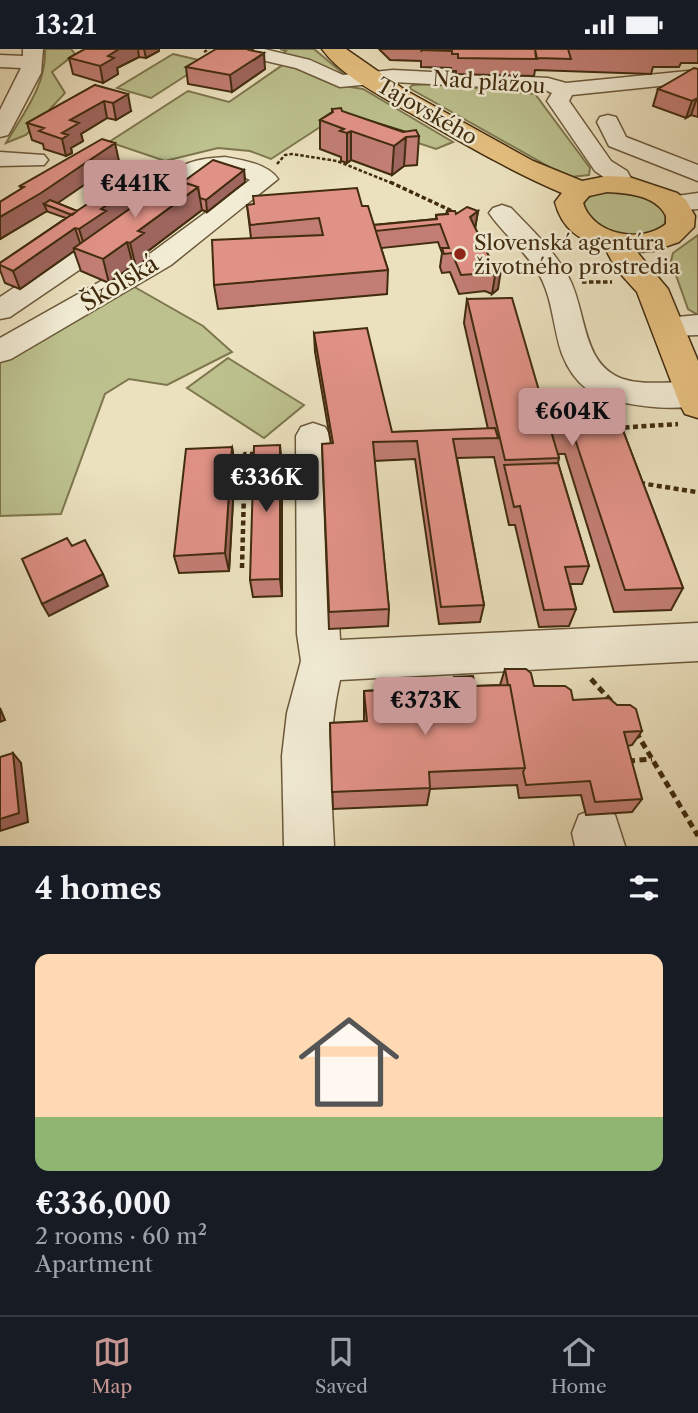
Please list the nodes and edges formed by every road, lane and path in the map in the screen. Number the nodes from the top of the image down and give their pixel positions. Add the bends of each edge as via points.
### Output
1 (209, 49) edge
2 (239, 49) edge
3 (333, 49) edge
4 (204, 52) dead end
5 (0, 61) edge
6 (549, 61) edge
7 (32, 62) edge
8 (0, 69) edge
9 (698, 76) edge
10 (370, 78) junction
11 (558, 87) junction
12 (575, 124) junction
13 (0, 130) edge
14 (0, 159) edge
15 (36, 160) dead end
16 (698, 174) edge
17 (184, 175) dead end
18 (266, 179) junction
19 (596, 185) junction
20 (687, 209) edge
21 (452, 211) edge
22 (502, 213) dead end
23 (103, 241) edge
24 (617, 241) junction
25 (653, 242) junction
26 (557, 283) junction
27 (638, 285) junction
28 (0, 310) edge
29 (683, 325) edge
30 (0, 352) edge
31 (690, 408) edge
32 (313, 436) dead end
33 (618, 439) edge
34 (259, 454) edge
35 (634, 482) edge
36 (696, 492) dead end
37 (242, 568) dead end
38 (698, 642) edge
39 (580, 648) junction
40 (323, 661) junction
41 (612, 703) edge
42 (629, 721) edge
43 (652, 759) junction
44 (618, 762) edge
45 (698, 836) edge
46 (309, 846) edge

1 - 4 path
2 - 10 street, Nad plážou via 303,64 340,81
3 - 10 main road, Tajovského
5 - 7 street
6 - 11 street
7 - 8 street
7 - 13 street
9 - 11 street, Nad plážou
10 - 11 street, Nad plážou
10 - 19 main road, Tajovského via 524,167 540,184
11 - 12 street, Nad plážou via 558,101
12 - 16 street via 608,122 617,141
12 - 19 street, Nad plážou
14 - 15 street
17 - 18 street via 218,163 255,171
18 - 21 path via 285,155 337,160
18 - 30 street, Školská via 161,259
19 - 20 main road via 650,190
19 - 24 main road via 570,214 595,235
20 - 25 main road via 677,232
22 - 26 street via 548,264
23 - 28 street
24 - 25 main road
24 - 27 main road
25 - 27 main road via 657,267
26 - 27 path
26 - 31 street via 580,358 596,377 626,391
27 - 29 main road
29 - 31 main road
31 - 33 path via 614,428
32 - 40 street via 318,635
34 - 37 path via 245,454
35 - 36 path
38 - 39 street
39 - 40 street
39 - 41 path via 588,675
40 - 46 street via 310,713 306,756
42 - 43 path
43 - 44 path
43 - 45 path

